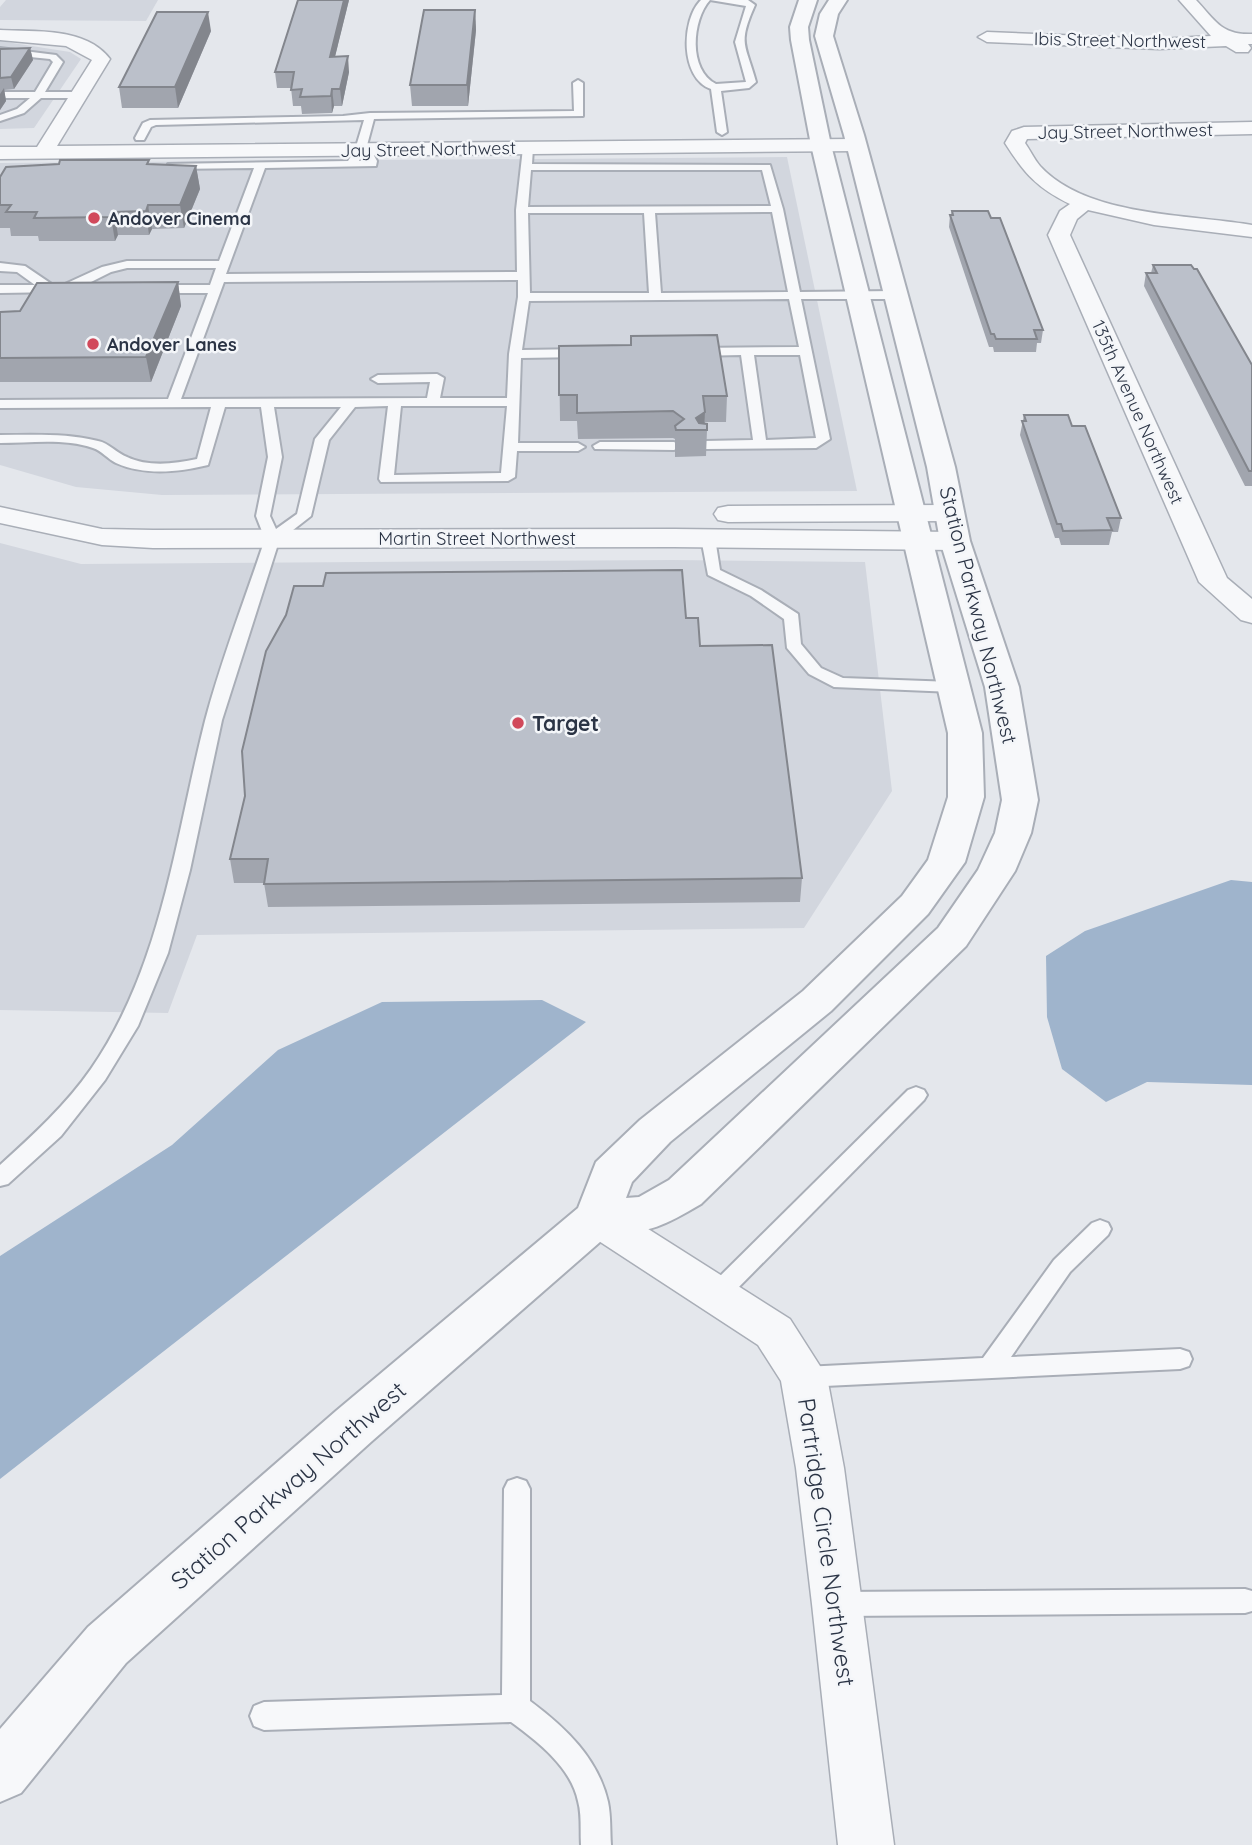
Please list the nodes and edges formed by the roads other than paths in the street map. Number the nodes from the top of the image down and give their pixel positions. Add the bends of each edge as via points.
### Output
1 (706, 0) edge
2 (714, 0) edge
3 (808, 0) edge
4 (838, 0) edge
5 (1187, 0) edge
6 (0, 35) edge
7 (987, 37) dead end
8 (1252, 39) edge
9 (1230, 40) junction
10 (0, 51) edge
11 (1252, 54) edge
12 (579, 83) dead end
13 (716, 88) junction
14 (0, 95) edge
15 (36, 95) junction
16 (80, 95) junction
17 (370, 116) junction
18 (0, 117) edge
19 (1252, 128) edge
20 (722, 132) junction
21 (140, 138) junction
22 (820, 138) junction
23 (853, 138) junction
24 (0, 140) edge
25 (47, 146) junction
26 (0, 153) edge
27 (362, 154) junction
28 (527, 158) junction
29 (261, 165) junction
30 (165, 166) edge
31 (1084, 203) junction
32 (649, 209) junction
33 (777, 209) junction
34 (522, 210) junction
35 (1252, 231) edge
36 (223, 265) junction
37 (0, 267) edge
38 (523, 276) junction
39 (217, 283) junction
40 (0, 289) edge
41 (53, 289) junction
42 (94, 289) edge
43 (134, 289) edge
44 (860, 295) junction
45 (895, 295) junction
46 (655, 296) junction
47 (793, 296) junction
48 (524, 297) junction
49 (747, 351) junction
50 (806, 351) junction
51 (678, 352) edge
52 (597, 353) edge
53 (515, 354) junction
54 (378, 379) dead end
55 (433, 402) junction
56 (514, 402) junction
57 (219, 403) junction
58 (267, 403) junction
59 (351, 403) junction
60 (395, 403) junction
61 (0, 404) edge
62 (173, 404) junction
63 (0, 439) edge
64 (760, 444) junction
65 (705, 445) edge
66 (600, 446) dead end
67 (674, 446) edge
68 (510, 447) junction
69 (578, 447) dead end
70 (0, 497) edge
71 (0, 515) edge
72 (304, 516) junction
73 (915, 527) junction
74 (953, 527) junction
75 (268, 528) junction
76 (708, 538) junction
77 (1252, 614) edge
78 (953, 687) junction
79 (1002, 687) junction
80 (916, 1095) dead end
81 (0, 1178) edge
82 (597, 1218) junction
83 (1100, 1229) dead end
84 (717, 1294) junction
85 (1180, 1359) dead end
86 (990, 1368) junction
87 (804, 1377) junction
88 (517, 1489) dead end
89 (1245, 1601) dead end
90 (838, 1604) junction
91 (516, 1708) junction
92 (264, 1717) dead end
93 (0, 1773) edge
94 (596, 1845) edge
95 (866, 1845) edge

1 - 13 lane via 693,14 692,55 705,83
2 - 13 lane via 751,5 740,30 741,54 751,82
3 - 22 street, Station Parkway Northwest via 799,27 800,40
4 - 23 street, Station Parkway Northwest via 824,36
5 - 9 street
6 - 16 street via 80,43 96,51 102,59
7 - 9 street, Ibis Street Northwest via 1099,43
8 - 9 street, Ibis Street Northwest
9 - 11 street
10 - 15 lane via 54,57 58,62
12 - 17 lane via 579,114
13 - 20 lane
14 - 15 lane
15 - 16 lane
15 - 18 lane via 22,113
16 - 25 street
17 - 21 lane via 178,120 147,125
17 - 27 lane
19 - 31 street, Jay Street Northwest via 1019,135 1015,143 1036,176
20 - 22 street, Jay Street Northwest
20 - 27 street, Jay Street Northwest
21 - 25 street, Jay Street Northwest
21 - 27 street, Jay Street Northwest
22 - 23 street, Jay Street Northwest
22 - 28 street, Jay Street Northwest
22 - 44 street, Station Parkway Northwest
23 - 45 street, Station Parkway Northwest
24 - 25 street, Jay Street Northwest
25 - 26 street, Jay Street Northwest
25 - 27 street, Jay Street Northwest
27 - 28 street, Jay Street Northwest
27 - 29 lane
28 - 33 lane via 766,167
28 - 34 lane
29 - 30 lane
29 - 36 lane
31 - 35 street
31 - 77 street, 135th Avenue Northwest via 1068,216 1059,235 1214,582
32 - 33 lane
32 - 34 lane
32 - 46 lane
33 - 47 lane
34 - 38 lane
36 - 39 lane
36 - 41 lane via 111,268 88,281
37 - 41 lane via 17,268
38 - 39 lane
38 - 48 lane
39 - 43 lane
39 - 62 lane
40 - 41 lane
41 - 42 lane
44 - 45 lane
44 - 47 lane
44 - 73 street, Station Parkway Northwest
45 - 74 street, Station Parkway Northwest
46 - 47 lane
46 - 48 lane
47 - 50 lane
48 - 53 lane
49 - 50 lane
49 - 51 lane
49 - 64 lane
50 - 64 lane via 823,439 816,444
52 - 53 lane
53 - 56 lane
54 - 55 lane via 437,378
55 - 56 lane
55 - 60 lane
56 - 68 lane
57 - 58 lane
57 - 62 lane
57 - 63 lane via 203,462 196,466 147,467 70,439
58 - 59 lane
58 - 75 lane via 275,457
59 - 60 lane
59 - 72 lane via 322,439
60 - 68 lane via 386,479 508,477
61 - 62 lane
64 - 65 lane
66 - 67 lane
68 - 69 lane
70 - 75 street, Martin Street Northwest via 117,516
71 - 75 street, Martin Street Northwest via 102,537
72 - 73 street, Martin Street Northwest
72 - 75 street, Martin Street Northwest
73 - 74 street, Martin Street Northwest
73 - 76 street, Martin Street Northwest
73 - 78 street, Station Parkway Northwest
74 - 79 street, Station Parkway Northwest
75 - 76 street, Martin Street Northwest
75 - 81 lane via 214,720 158,953 128,1026 97,1075 53,1130
76 - 78 lane via 713,572 757,593 792,617 793,645 815,671 839,683
78 - 79 street
78 - 82 street, Station Parkway Northwest via 965,733 967,797 946,862 915,905 817,1001 654,1131 612,1174
79 - 82 street, Station Parkway Northwest via 1020,800 1013,833 996,871 952,937 685,1192 647,1214
80 - 84 lane
82 - 84 street, Partridge Circle Northwest
82 - 93 street, Station Parkway Northwest via 107,1645
83 - 86 lane via 1062,1266
84 - 87 street, Partridge Circle Northwest via 774,1332
85 - 86 lane
86 - 87 lane
87 - 90 street, Partridge Circle Northwest
88 - 91 lane
89 - 90 lane
90 - 95 street, Partridge Circle Northwest
91 - 92 lane
91 - 94 lane via 546,1730 577,1767 593,1799

